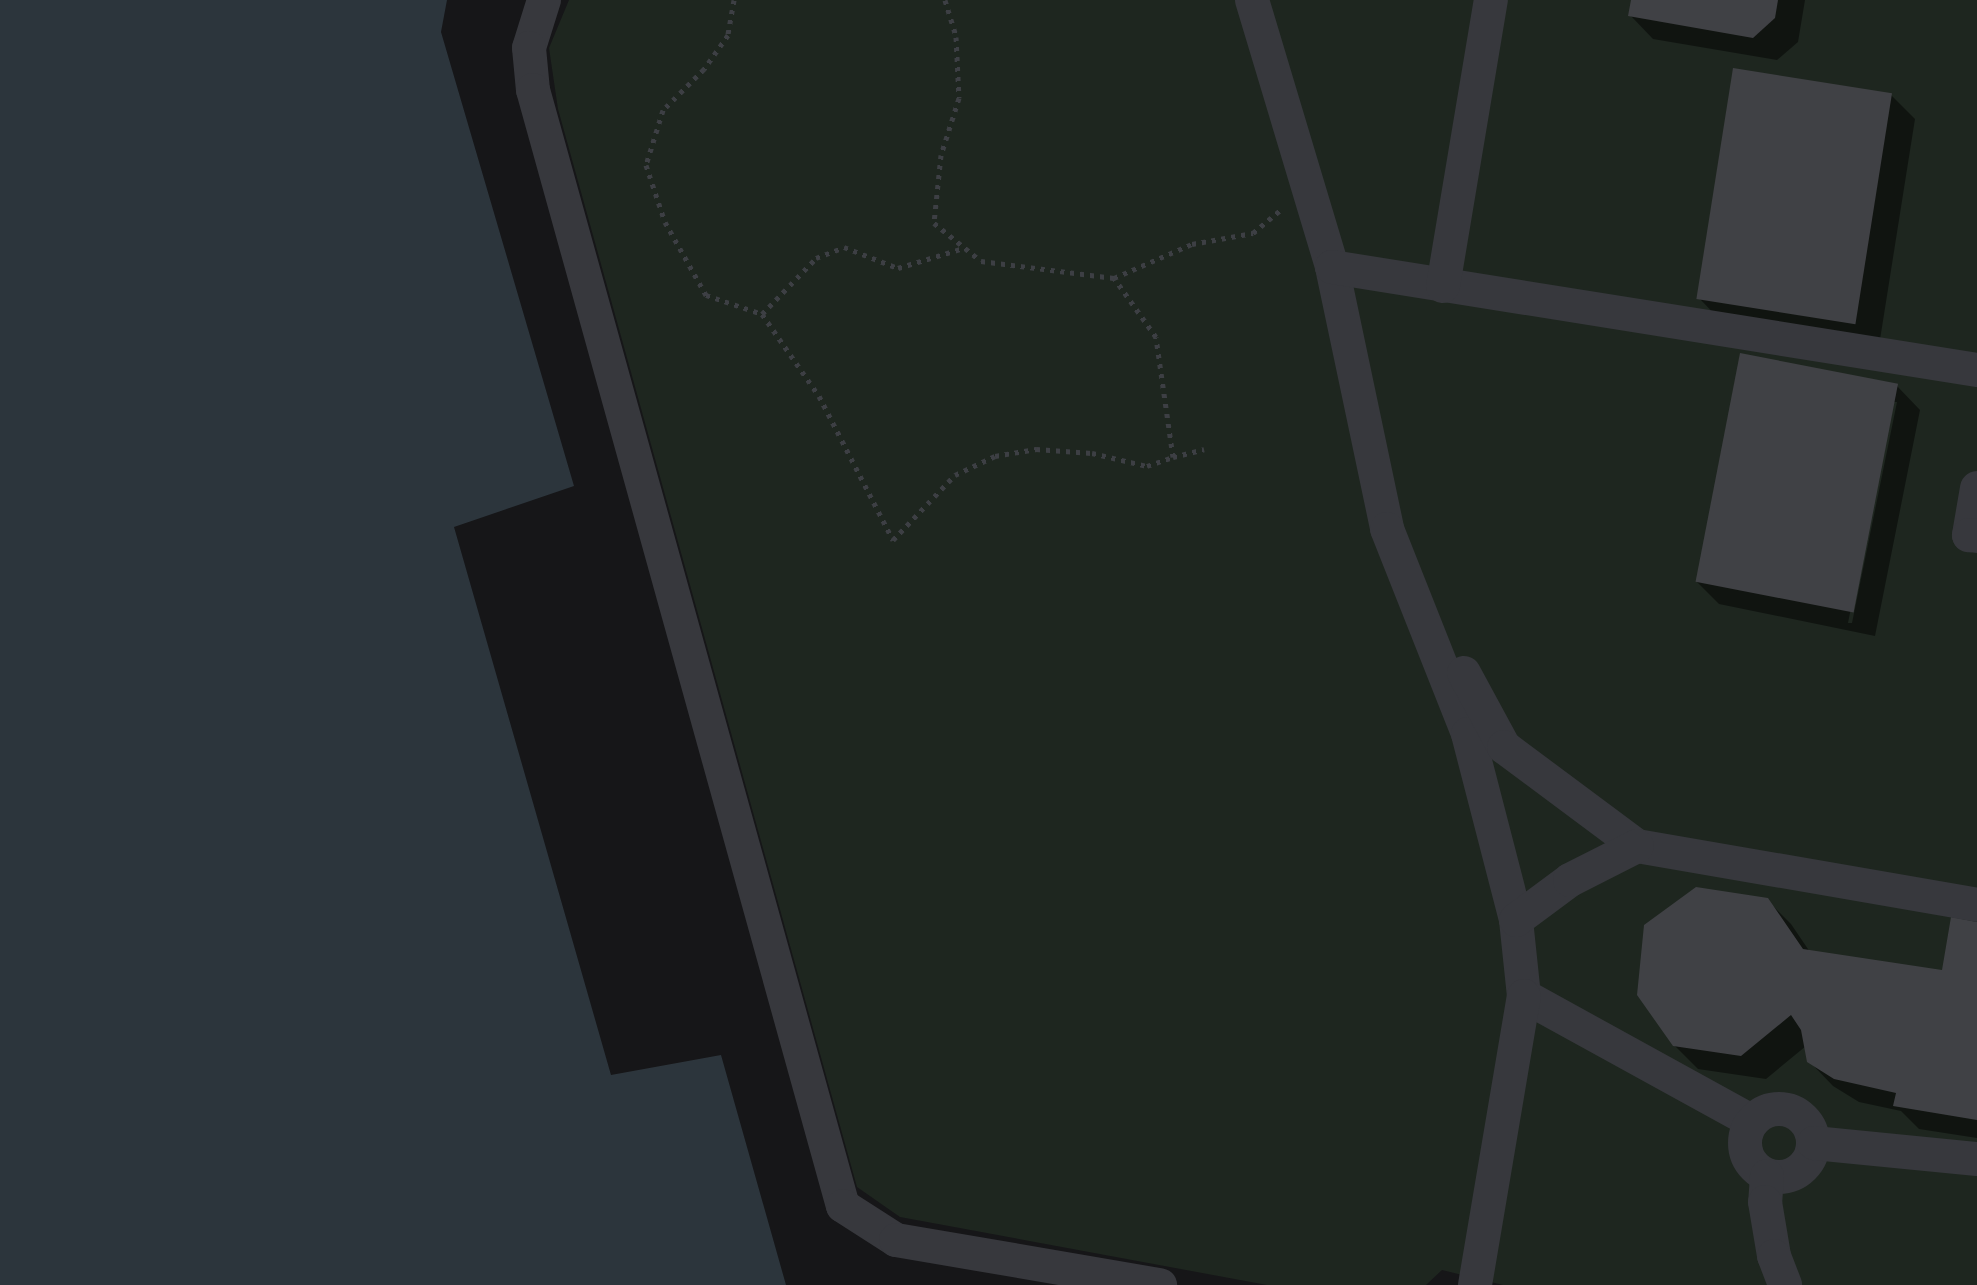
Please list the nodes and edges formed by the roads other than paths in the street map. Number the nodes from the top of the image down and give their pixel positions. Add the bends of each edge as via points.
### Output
1 (544, 0) edge
2 (1252, 0) edge
3 (1491, 0) edge
4 (1332, 267) junction
5 (1443, 286) junction
6 (1977, 370) edge
7 (1977, 488) edge
8 (1387, 529) junction
9 (1977, 536) edge
10 (1637, 846) junction
11 (1977, 905) edge
12 (1516, 920) junction
13 (1524, 996) junction
14 (1751, 1121) junction
15 (1814, 1143) junction
16 (1977, 1159) edge
17 (1767, 1176) junction
18 (1160, 1285) edge
19 (1475, 1285) edge
20 (1785, 1285) edge

1 - 18 street via 529,48 533,90 843,1206 896,1240
2 - 4 street
3 - 5 street
4 - 5 street
4 - 8 street
5 - 6 street
7 - 9 street via 1969,535
8 - 10 street via 1504,747
8 - 12 street via 1468,734
10 - 11 street
10 - 12 street via 1570,880
12 - 13 street
13 - 14 street
13 - 19 street
14 - 15 street via 1769,1110 1790,1110 1808,1123
14 - 17 street via 1744,1142 1750,1163
15 - 16 street
15 - 17 street via 1807,1164 1789,1176
17 - 20 street via 1767,1216

